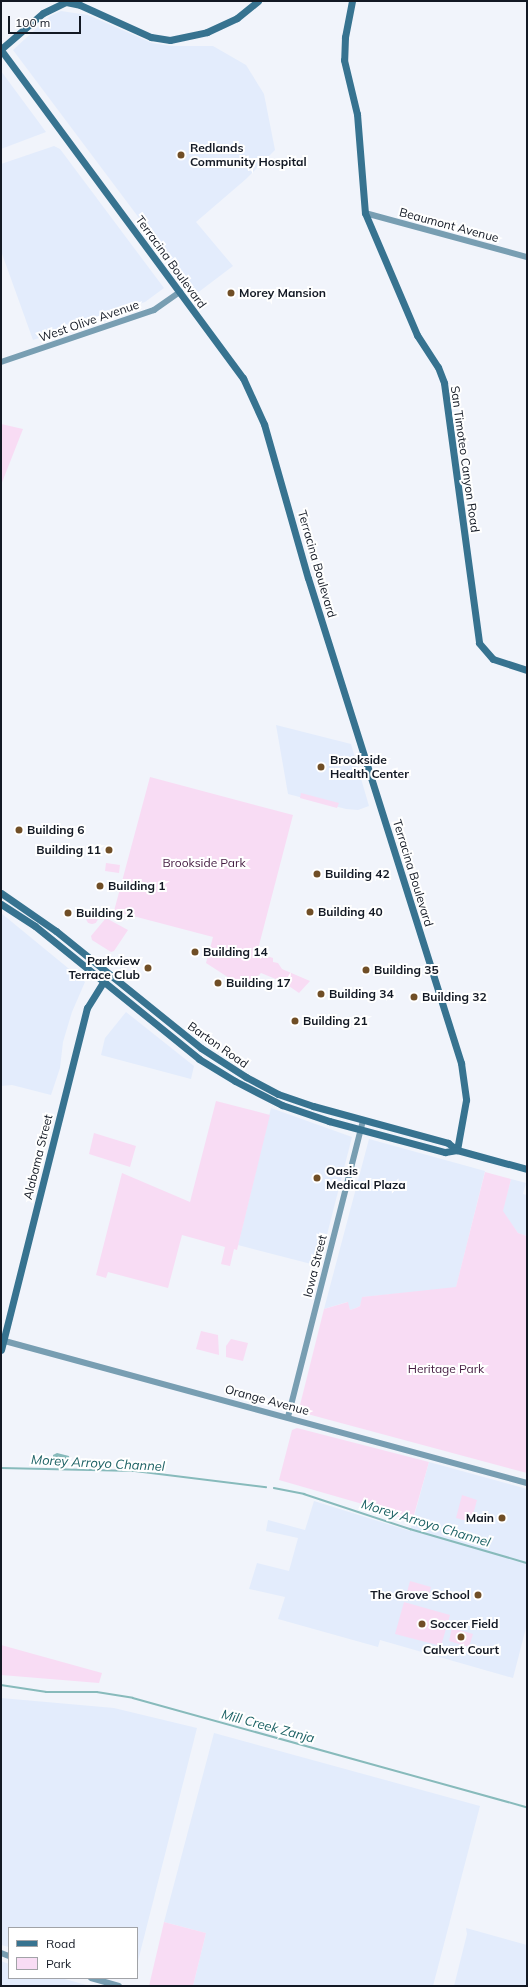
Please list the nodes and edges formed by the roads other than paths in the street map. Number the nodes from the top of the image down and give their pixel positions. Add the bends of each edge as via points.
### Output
1 (258, 1) edge
2 (352, 1) edge
3 (1, 49) edge
4 (365, 213) junction
5 (527, 257) edge
6 (180, 292) junction
7 (1, 362) edge
8 (527, 670) edge
9 (1, 893) edge
10 (1, 904) edge
11 (109, 974) junction
12 (103, 981) junction
13 (266, 1088) junction
14 (262, 1096) junction
15 (363, 1121) junction
16 (361, 1129) junction
17 (457, 1150) junction
18 (527, 1169) edge
19 (2, 1341) edge
20 (1, 1350) edge
21 (288, 1417) junction
22 (527, 1483) edge
23 (94, 1979) edge
24 (119, 1986) edge

1 - 3 main road via 223,25 199,35 170,40 151,37 80,5 66,2 43,13
2 - 4 main road, San Timoteo Canyon Road via 345,37 345,66 357,114
3 - 6 main road, Terracina Boulevard
4 - 5 street, Beaumont Avenue
4 - 8 main road, San Timoteo Canyon Road via 417,335 438,367 444,383 479,643 493,659
6 - 7 street, West Olive Avenue via 154,310
6 - 17 main road, Terracina Boulevard via 243,378 264,424 308,578 461,1063 466,1100
9 - 11 main road, Barton Road via 40,919
10 - 12 main road, Barton Road via 35,926
11 - 12 main road, Alabama Street
11 - 13 main road, Barton Road via 201,1048 226,1066
12 - 14 main road, Barton Road via 199,1059
12 - 19 main road, Alabama Street via 87,1008
13 - 14 main road
13 - 15 main road, Barton Road
14 - 16 main road, Barton Road via 305,1113
15 - 16 street, Iowa Street
15 - 17 main road, Barton Road via 448,1143
16 - 17 main road, Barton Road via 445,1152
16 - 21 street, Iowa Street
17 - 18 main road, Barton Road
19 - 20 main road, Alabama Street
19 - 21 street, Orange Avenue
21 - 22 street, Orange Avenue
23 - 24 street

